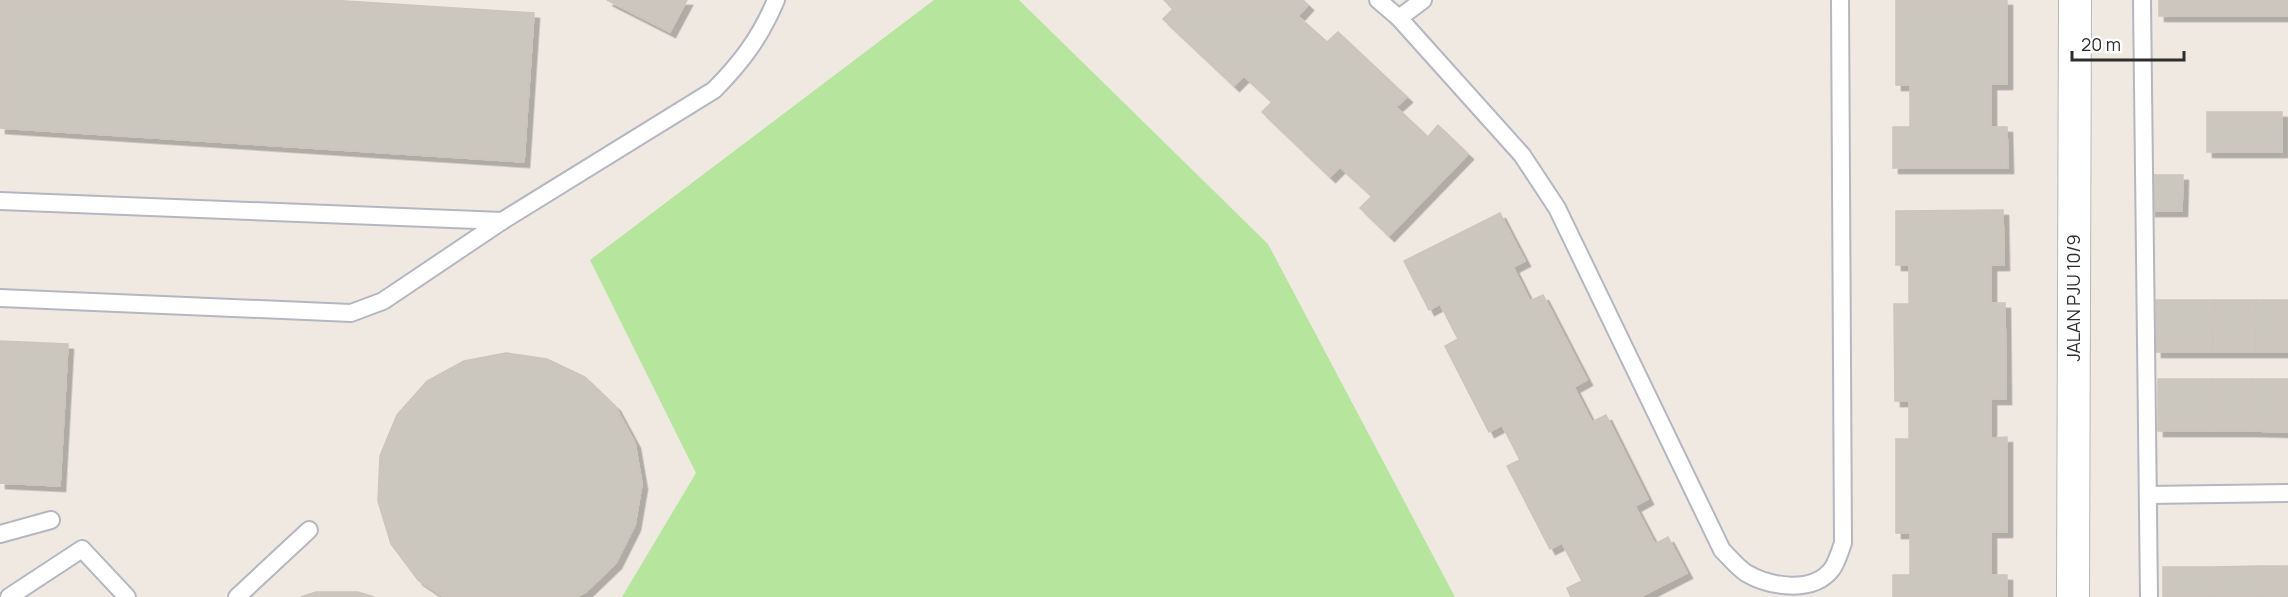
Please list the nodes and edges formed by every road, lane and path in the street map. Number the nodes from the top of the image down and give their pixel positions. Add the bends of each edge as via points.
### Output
1 (776, 0) edge
2 (1378, 0) edge
3 (1423, 0) edge
4 (1840, 0) edge
5 (2075, 0) edge
6 (2142, 0) edge
7 (1399, 18) junction
8 (0, 201) edge
9 (502, 221) junction
10 (0, 298) edge
11 (2288, 493) edge
12 (2148, 495) junction
13 (51, 520) dead end
14 (309, 530) dead end
15 (0, 534) edge
16 (9, 597) edge
17 (127, 597) edge
18 (237, 597) edge
19 (2073, 597) edge
20 (2149, 597) edge

1 - 9 lane via 758,39 714,90
2 - 7 lane
3 - 7 lane
4 - 7 lane via 1843,543 1832,569 1811,584 1788,585 1769,583 1745,572 1722,550 1557,208 1522,155
5 - 19 street, JALAN PJU 10/9
6 - 12 lane
8 - 9 lane
9 - 10 lane via 383,301 351,313
11 - 12 lane
12 - 20 lane
13 - 15 lane
14 - 18 lane
16 - 17 lane via 82,549

